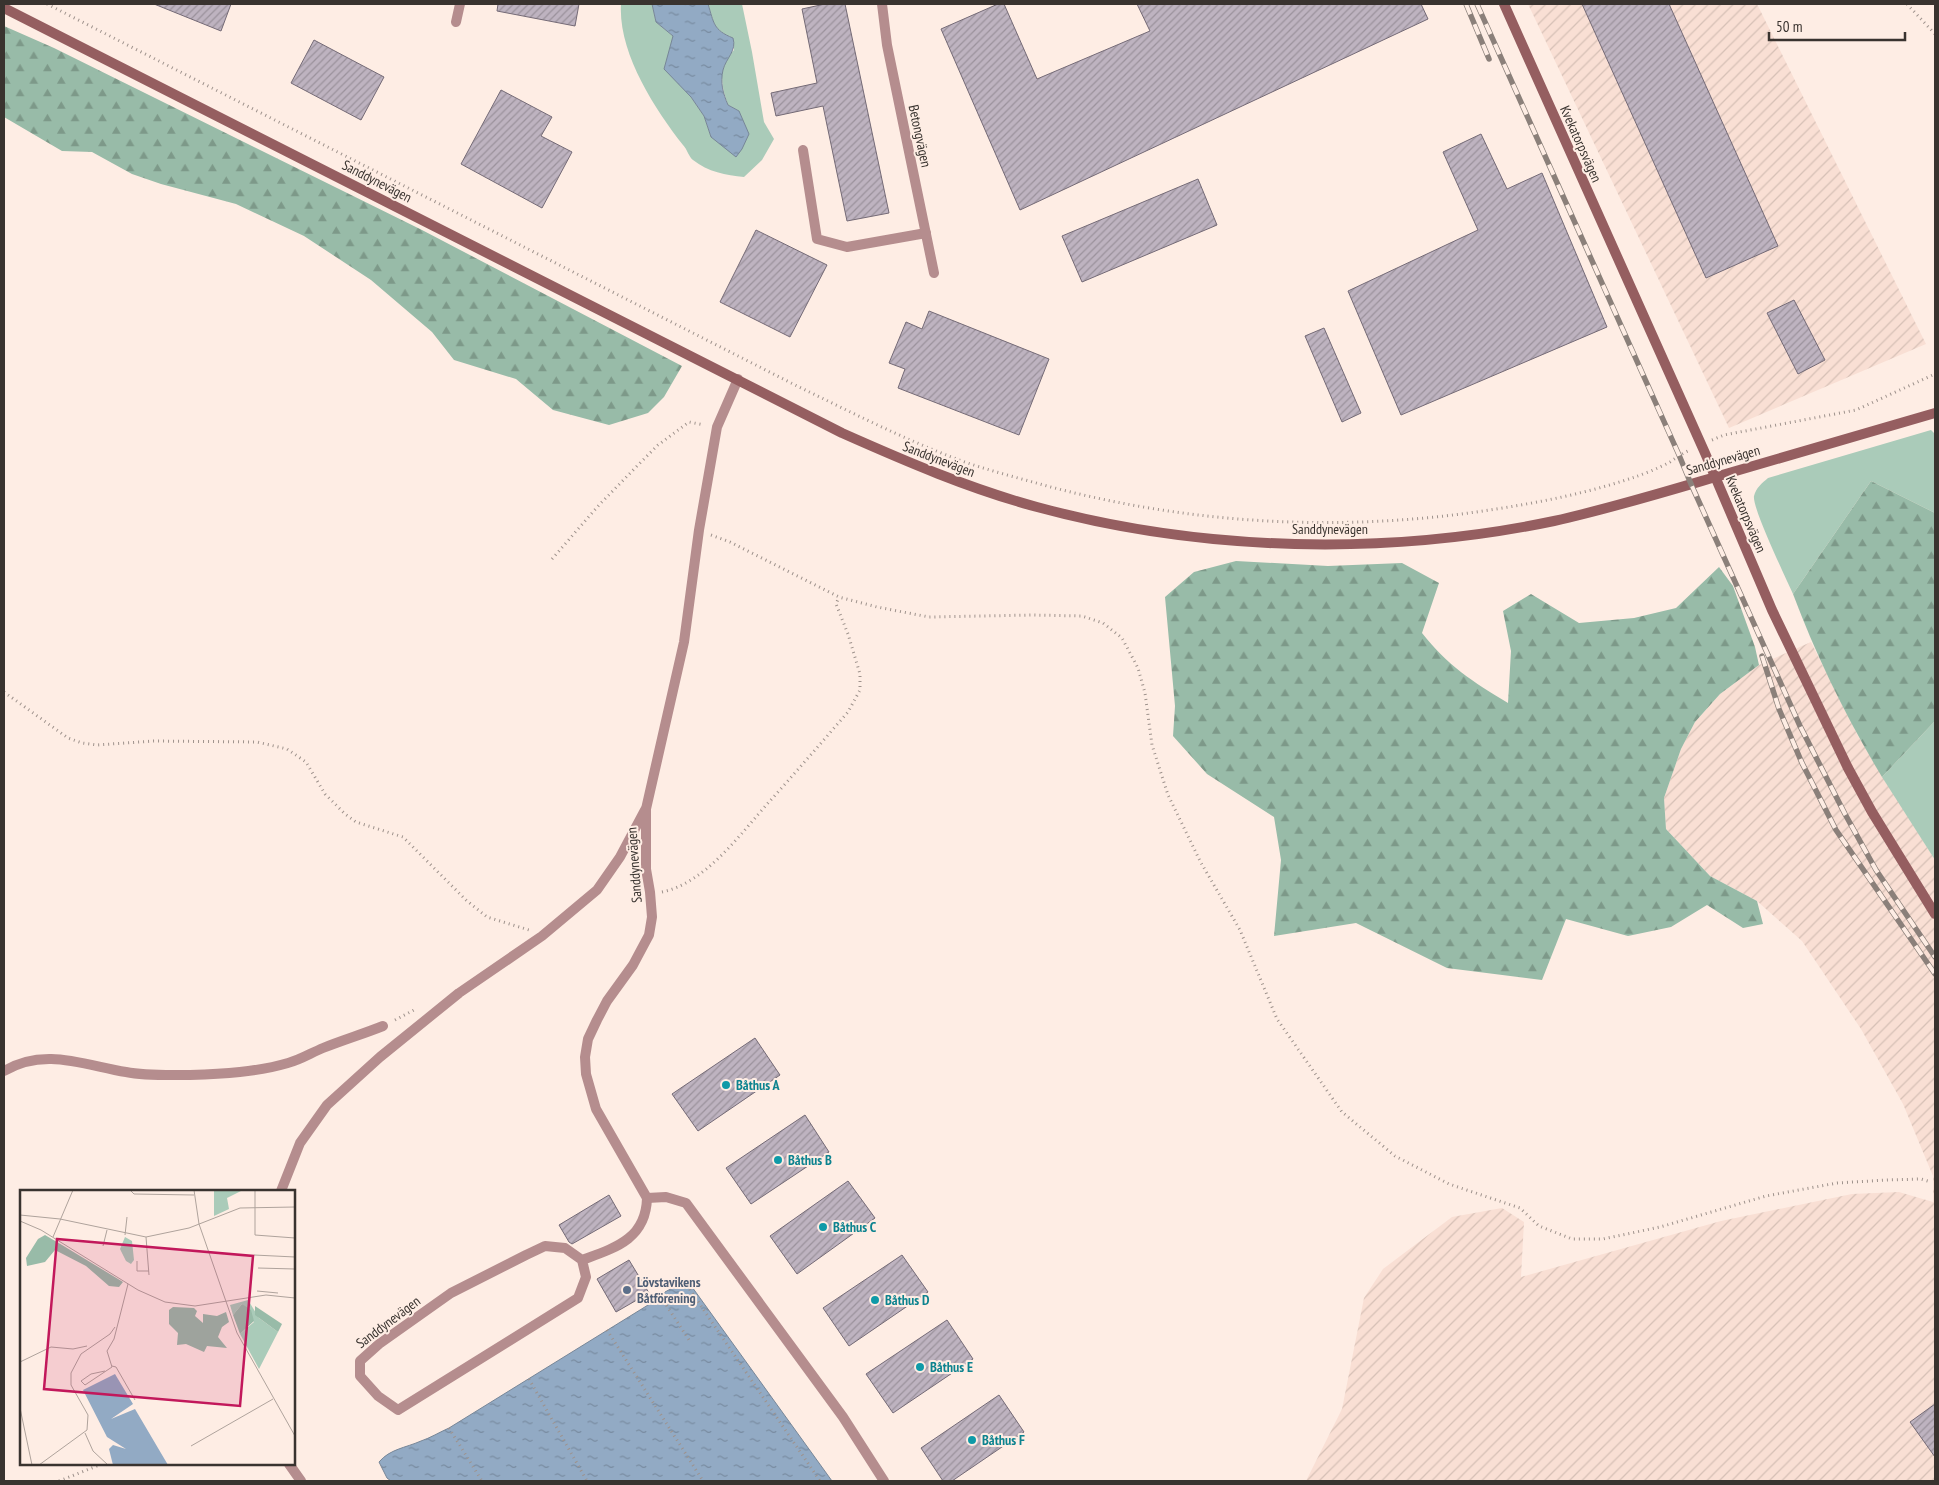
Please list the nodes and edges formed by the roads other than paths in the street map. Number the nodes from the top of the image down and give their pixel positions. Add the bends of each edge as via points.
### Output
1 (460, 4) edge
2 (882, 4) edge
3 (1504, 4) edge
4 (4, 8) edge
5 (456, 22) dead end
6 (803, 150) dead end
7 (926, 233) junction
8 (934, 273) dead end
9 (738, 379) junction
10 (1935, 413) edge
11 (1715, 477) junction
12 (646, 809) junction
13 (1935, 914) edge
14 (383, 1026) dead end
15 (4, 1071) edge
16 (281, 1190) edge
17 (647, 1198) junction
18 (582, 1260) junction
19 (290, 1465) edge
20 (301, 1481) edge
21 (884, 1481) edge

1 - 5 street
2 - 7 street, Betongvägen via 887,45
3 - 11 street, Kvekatorpsvägen
4 - 9 street, Sanddynevägen
6 - 7 street via 817,239 847,247
7 - 8 street, Betongvägen
9 - 11 street, Sanddynevägen via 842,433 978,488 1037,507 1192,537 1317,544 1427,539 1554,520
9 - 12 street, Sanddynevägen via 717,427 684,642
10 - 11 street, Sanddynevägen
11 - 13 street, Kvekatorpsvägen via 1772,610 1848,768
12 - 16 street via 597,890 542,936 459,992 327,1105 300,1143
12 - 17 street, Sanddynevägen via 646,869 652,917 649,935 634,965 596,1020 585,1058 596,1109
14 - 15 street via 290,1063 249,1071 190,1075 136,1073 64,1058 46,1058
17 - 18 street via 647,1212 636,1234
17 - 21 street via 666,1197 686,1203 843,1416
18 - 18 street, Sanddynevägen via 586,1277 578,1298 398,1410 378,1396 360,1376 360,1361 451,1294 546,1246 565,1248
19 - 20 street

